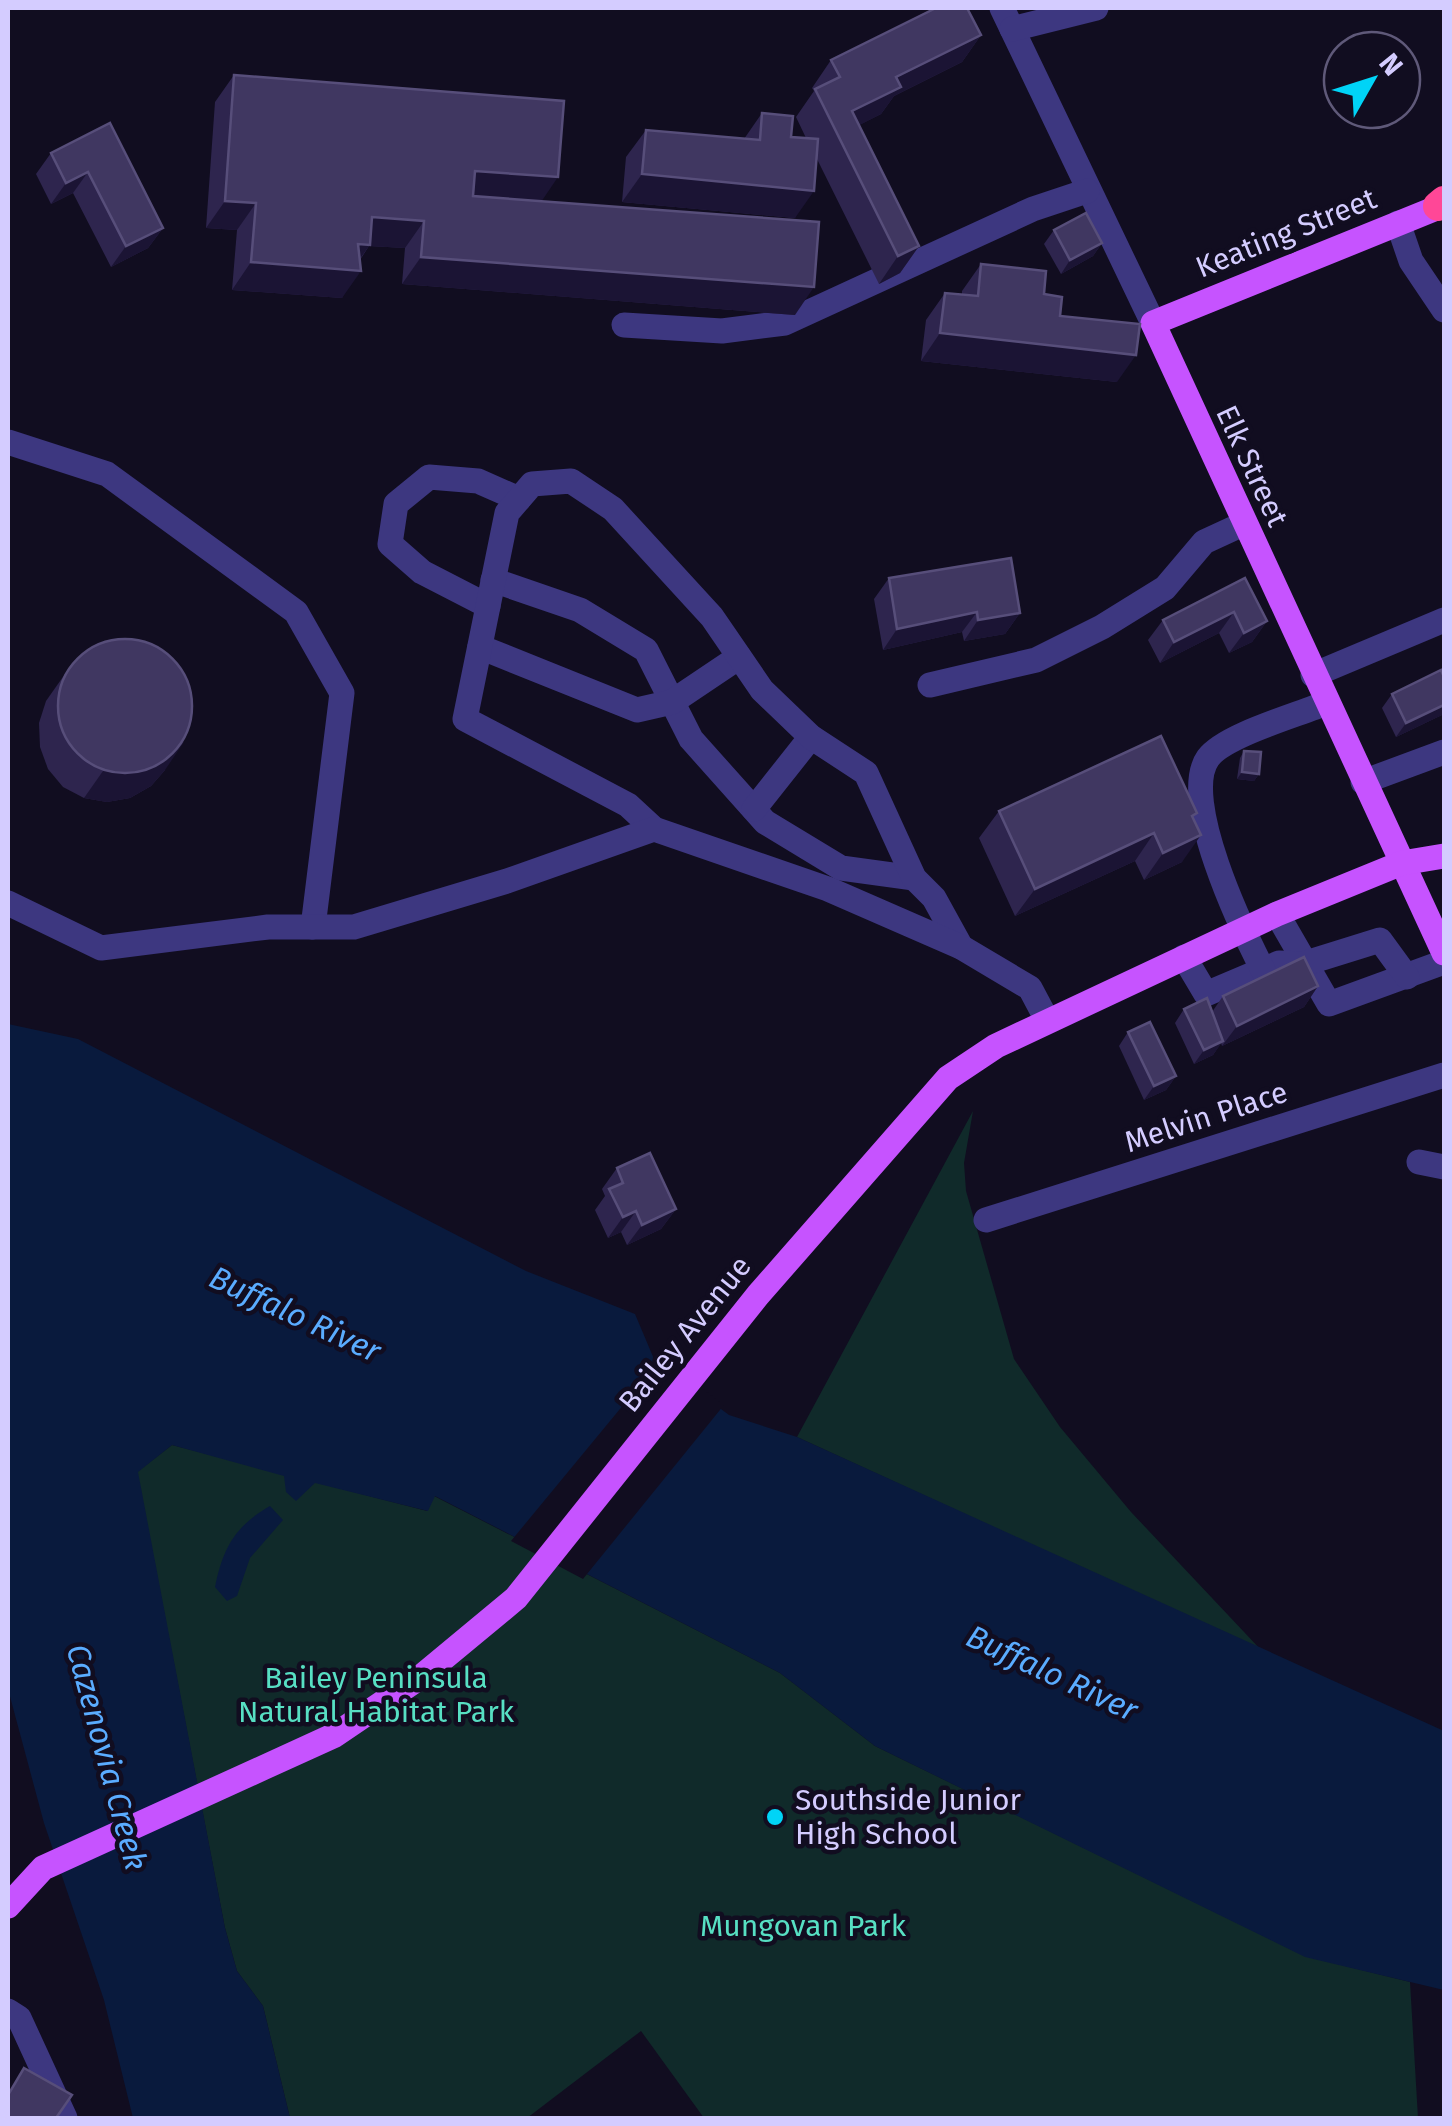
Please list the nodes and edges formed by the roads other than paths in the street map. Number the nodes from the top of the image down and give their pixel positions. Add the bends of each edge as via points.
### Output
1 (1096, 8) edge
2 (1007, 18) edge
3 (1087, 191) junction
4 (1442, 204) edge
5 (1398, 223) junction
6 (1444, 310) edge
7 (1153, 324) junction
8 (624, 325) dead end
9 (8, 442) edge
10 (519, 499) junction
11 (1243, 524) junction
12 (494, 580) junction
13 (488, 606) junction
14 (1444, 620) edge
15 (480, 647) junction
16 (739, 657) junction
17 (1313, 675) junction
18 (930, 685) dead end
19 (672, 702) junction
20 (1326, 703) junction
21 (811, 738) junction
22 (1444, 752) edge
23 (1363, 782) junction
24 (754, 810) junction
25 (654, 828) junction
26 (1444, 856) edge
27 (1402, 863) junction
28 (914, 878) junction
29 (8, 903) edge
30 (1277, 914) junction
31 (313, 927) junction
32 (1242, 930) junction
33 (962, 947) junction
34 (1444, 952) edge
35 (1184, 957) junction
36 (1444, 962) edge
37 (1303, 964) junction
38 (1263, 970) junction
39 (1406, 976) junction
40 (1047, 1020) junction
41 (1444, 1075) edge
42 (986, 1220) dead end
43 (8, 1906) edge
44 (11, 2021) edge
45 (65, 2118) edge

1 - 2 street
2 - 3 street, Elk Street
3 - 7 street, Elk Street
3 - 8 street via 1033,209 785,323 722,331
4 - 5 main road, Keating Street
5 - 6 street via 1411,262
5 - 7 main road, Keating Street
7 - 11 main road, Elk Street
9 - 31 street via 107,474 296,612 342,694
10 - 12 street via 507,513
10 - 13 street via 478,481 429,478 396,504 390,544 422,572
10 - 16 street via 532,484 571,481 613,509 712,617
11 - 17 main road, Elk Street
11 - 18 street via 1204,542 1165,588 1102,627 1036,660
12 - 13 street
12 - 19 street via 580,610 646,650
13 - 15 street
14 - 17 street
15 - 19 street via 637,710
15 - 25 street via 465,719 628,806
16 - 19 street
16 - 21 street
17 - 20 main road, Elk Street
19 - 24 street via 691,740
20 - 23 main road, Elk Street
20 - 32 street via 1236,739 1208,758 1198,787
21 - 24 street
21 - 28 street via 866,773
22 - 23 street
23 - 27 main road, Elk Street
24 - 28 street via 841,868
25 - 31 street via 354,927
25 - 33 street via 828,889
26 - 27 main road, Bailey Avenue
27 - 30 main road, Bailey Avenue
27 - 34 main road, Elk Street
28 - 33 street
29 - 31 street via 102,948
30 - 32 main road, Bailey Avenue
30 - 37 street
32 - 35 main road, Bailey Avenue
32 - 38 street
33 - 40 street via 1030,988
35 - 38 street via 1206,994
35 - 40 main road, Bailey Avenue
36 - 39 street
37 - 38 street
37 - 39 street via 1380,940
37 - 39 street via 1328,1004
40 - 43 main road, Bailey Avenue via 996,1046 920,1104 516,1598 422,1676 335,1735 43,1868
41 - 42 street, Melvin Place
44 - 45 street

